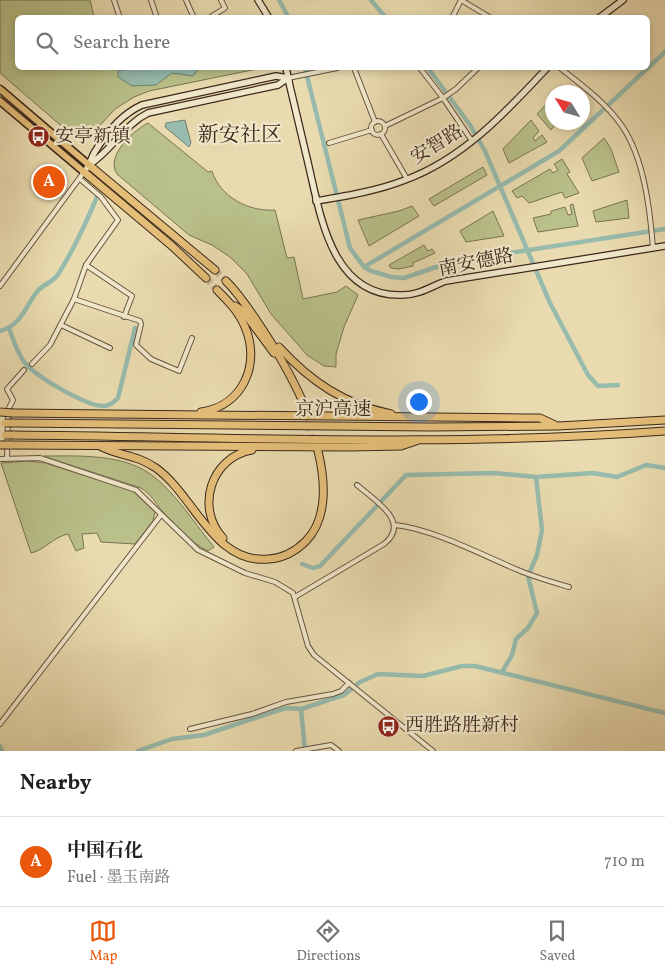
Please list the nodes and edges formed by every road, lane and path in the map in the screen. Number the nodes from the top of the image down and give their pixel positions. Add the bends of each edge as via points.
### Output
1 (114, 0) edge
2 (151, 0) edge
3 (186, 0) edge
4 (221, 0) edge
5 (258, 0) edge
6 (461, 0) edge
7 (623, 0) edge
8 (119, 15) edge
9 (156, 15) edge
10 (193, 15) edge
11 (214, 15) edge
12 (267, 15) edge
13 (454, 15) edge
14 (486, 15) edge
15 (604, 15) edge
16 (286, 70) edge
17 (327, 70) edge
18 (355, 70) edge
19 (422, 70) edge
20 (476, 70) edge
21 (545, 70) edge
22 (562, 70) edge
23 (288, 78) junction
24 (0, 89) edge
25 (445, 97) junction
26 (0, 101) edge
27 (375, 122) junction
28 (385, 126) junction
29 (372, 130) junction
30 (381, 134) junction
31 (473, 140) junction
32 (329, 143) dead end
33 (89, 165) junction
34 (84, 172) junction
35 (80, 179) junction
36 (408, 180) junction
37 (316, 201) junction
38 (665, 246) edge
39 (654, 248) junction
40 (86, 265) junction
41 (215, 270) tunnel mouth
42 (206, 278) tunnel mouth
43 (226, 281) tunnel mouth
44 (0, 286) edge
45 (217, 290) tunnel mouth
46 (74, 298) junction
47 (228, 300) junction
48 (124, 317) junction
49 (61, 325) junction
50 (192, 338) dead end
51 (271, 340) junction
52 (110, 348) dead end
53 (32, 364) dead end
54 (24, 370) dead end
55 (0, 412) edge
56 (194, 415) junction
57 (401, 417) junction
58 (665, 420) edge
59 (2, 423) edge
60 (558, 426) junction
61 (665, 431) edge
62 (2, 435) edge
63 (419, 439) junction
64 (0, 445) edge
65 (98, 445) junction
66 (277, 447) junction
67 (317, 451) tunnel mouth
68 (7, 458) junction
69 (0, 459) edge
70 (357, 485) dead end
71 (161, 516) junction
72 (395, 525) junction
73 (281, 555) junction
74 (569, 588) dead end
75 (295, 597) junction
76 (350, 684) junction
77 (0, 724) edge
78 (190, 729) dead end
79 (298, 750) edge
80 (338, 751) edge
81 (433, 751) edge

1 - 8 street
2 - 9 street
3 - 10 street
4 - 11 street via 225,8
5 - 12 street
6 - 13 street
6 - 14 street
7 - 15 street
16 - 23 street, 南安德路
17 - 23 street
18 - 27 street
19 - 25 street
20 - 25 street
21 - 31 street, 安智路
22 - 39 street via 604,105 627,133 638,158
23 - 33 street via 278,85 148,113 133,122 102,157
23 - 33 street via 276,76 142,105 118,122 94,151
23 - 37 street, 南安德路
24 - 33 main road
25 - 28 street
25 - 31 street
26 - 34 main road
27 - 28 street via 381,121
27 - 29 street
28 - 30 street
29 - 30 street
29 - 32 street
30 - 36 street
31 - 36 street, 安智路
33 - 34 street
33 - 41 highway
34 - 35 street
34 - 42 highway
35 - 40 street via 101,197 118,220
35 - 44 street
36 - 37 street, 安智路
37 - 39 street, 南安德路 via 326,235 342,265 359,282 384,293 406,295 446,281
38 - 39 street, 南安德路
40 - 46 street
40 - 48 street via 132,296
43 - 51 highway
45 - 47 highway
46 - 48 street
46 - 49 street
47 - 51 highway via 243,311 276,357 306,414 296,385
47 - 56 highway via 248,336 250,368 234,397 215,409
48 - 50 street via 141,323 137,346 151,359 179,371
49 - 52 street
49 - 53 street via 47,350
51 - 57 highway via 301,370 333,394 358,406
54 - 68 street via 8,387 12,400 8,410
55 - 56 highway, bridge
56 - 57 highway
57 - 60 highway via 540,418
58 - 60 highway, 京沪高速
59 - 60 highway, 京沪高速, bridge
61 - 63 highway, 京沪高速 via 598,436
62 - 63 highway, 京沪高速, bridge
63 - 66 highway via 401,446
64 - 65 highway, bridge
65 - 66 highway
65 - 73 highway via 145,461 167,478 217,538 238,554 256,559
66 - 73 highway via 244,451 220,468 212,482 209,505 212,521 226,541 247,554
67 - 73 highway via 319,509 313,525 298,546
68 - 69 street
68 - 71 street via 40,458 124,485 142,493
70 - 72 street via 380,505
71 - 75 street via 205,554 245,573 275,582 293,592
71 - 77 street
72 - 74 street via 406,526
72 - 75 street via 394,534 384,544
75 - 76 street via 310,650
76 - 78 street via 333,694 286,702
76 - 81 street
79 - 80 street via 334,746

